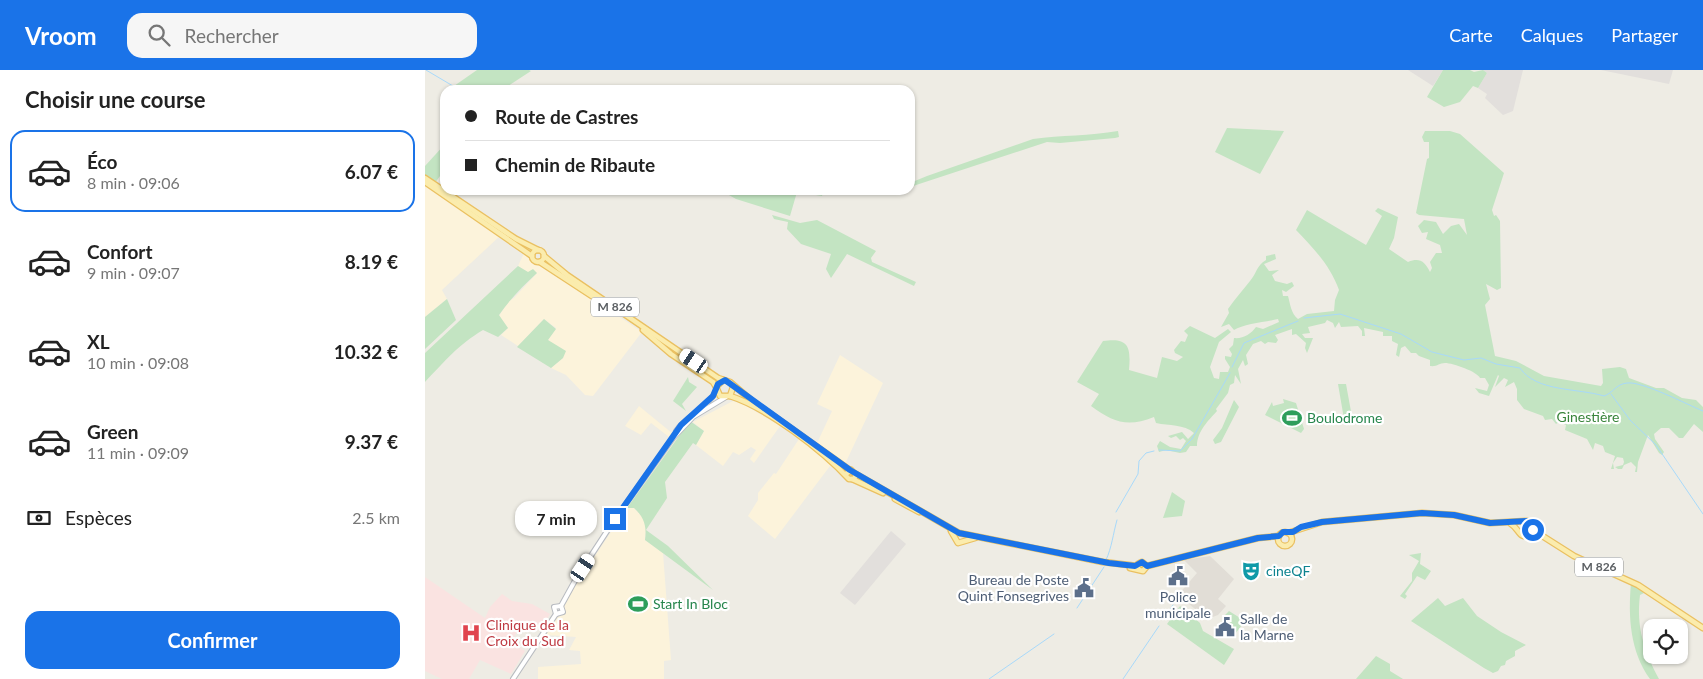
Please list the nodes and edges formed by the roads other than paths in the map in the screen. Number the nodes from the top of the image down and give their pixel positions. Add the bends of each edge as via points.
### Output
1 (425, 180) edge
2 (440, 190) edge
3 (440, 191) edge
4 (446, 195) edge
5 (448, 195) edge
6 (538, 250) junction
7 (531, 256) junction
8 (544, 256) junction
9 (540, 262) junction
10 (723, 380) junction
11 (733, 386) junction
12 (716, 389) junction
13 (728, 397) junction
14 (673, 438) junction
15 (848, 472) junction
16 (856, 474) junction
17 (852, 480) junction
18 (1509, 523) junction
19 (1519, 523) junction
20 (1517, 529) junction
21 (1532, 532) junction
22 (961, 534) junction
23 (1290, 535) junction
24 (1279, 536) junction
25 (976, 537) junction
26 (1263, 537) junction
27 (955, 538) junction
28 (965, 541) junction
29 (1279, 542) junction
30 (1147, 566) junction
31 (1138, 568) junction
32 (561, 606) junction
33 (556, 614) junction
34 (1703, 628) edge
35 (513, 679) edge

1 - 2 main road
1 - 3 main road
4 - 7 main road
5 - 6 main road via 516,240
6 - 7 main road
6 - 8 main road
7 - 9 main road
8 - 9 main road
8 - 10 main road, M 826 via 567,275
9 - 12 main road, M 826 via 645,331 668,352 710,380
10 - 11 main road
10 - 12 main road
11 - 13 main road
11 - 15 main road
12 - 13 main road via 720,396
12 - 14 main road via 702,408 683,422
13 - 14 main road via 693,417
13 - 15 main road via 772,418
14 - 32 main road via 615,519
15 - 16 main road
15 - 17 main road via 848,478
16 - 17 main road
16 - 22 main road
17 - 27 main road via 875,488 917,511 950,530
18 - 19 main road, M 826
18 - 20 main road, M 826
18 - 23 main road, M 826 via 1431,513 1304,526
19 - 20 main road
19 - 21 main road, M 826 via 1528,522
20 - 21 main road, M 826 via 1523,537
21 - 34 main road, M 826 via 1574,556 1638,585
22 - 25 main road
22 - 27 main road
22 - 28 main road
23 - 24 main road via 1283,532
23 - 29 main road via 1288,545
24 - 26 main road
24 - 29 main road
25 - 28 main road
25 - 31 main road
26 - 29 main road
26 - 30 main road
27 - 28 main road via 958,543
30 - 31 main road via 1144,571
30 - 31 main road via 1142,562
32 - 33 main road via 563,612
32 - 33 main road via 554,607
33 - 35 main road

